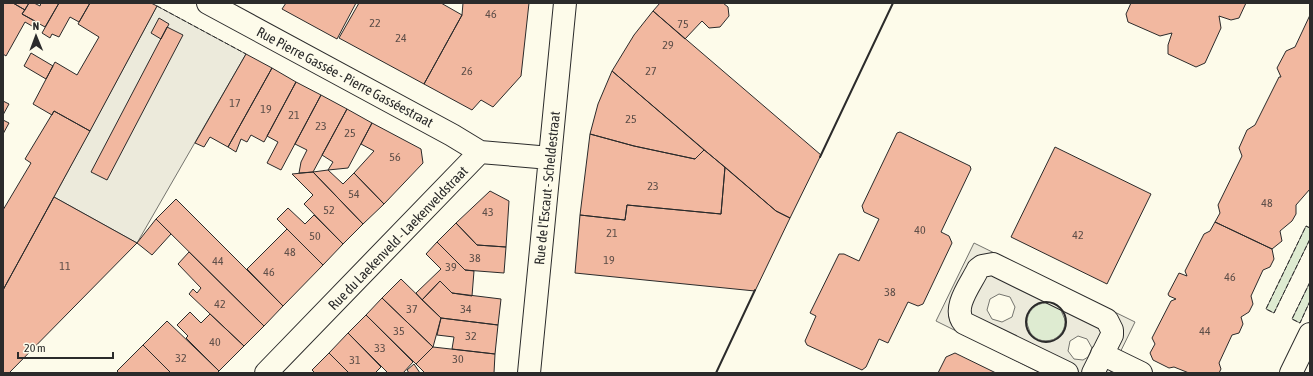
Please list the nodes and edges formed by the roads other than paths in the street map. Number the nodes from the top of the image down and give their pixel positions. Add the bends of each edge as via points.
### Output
1 (208, 3) edge
2 (565, 3) edge
3 (480, 152) junction
4 (550, 158) junction
5 (1310, 334) edge
6 (1098, 364) edge
7 (266, 373) edge
8 (529, 373) edge
9 (1067, 373) edge
10 (1141, 373) edge
11 (1291, 373) edge

1 - 3 street, Rue Pierre Gassée - Pierre Gasséestraat via 446,131
2 - 4 street, Rue de l'Escaut - Scheldestraat
3 - 4 street
3 - 7 street, Rue du Laekenveld - Laekenveldstraat
4 - 8 street, Rue de l'Escaut - Scheldestraat
5 - 11 street
6 - 9 street via 1112,335 1107,320 993,264 978,269 959,308 960,318 964,323
6 - 10 street

